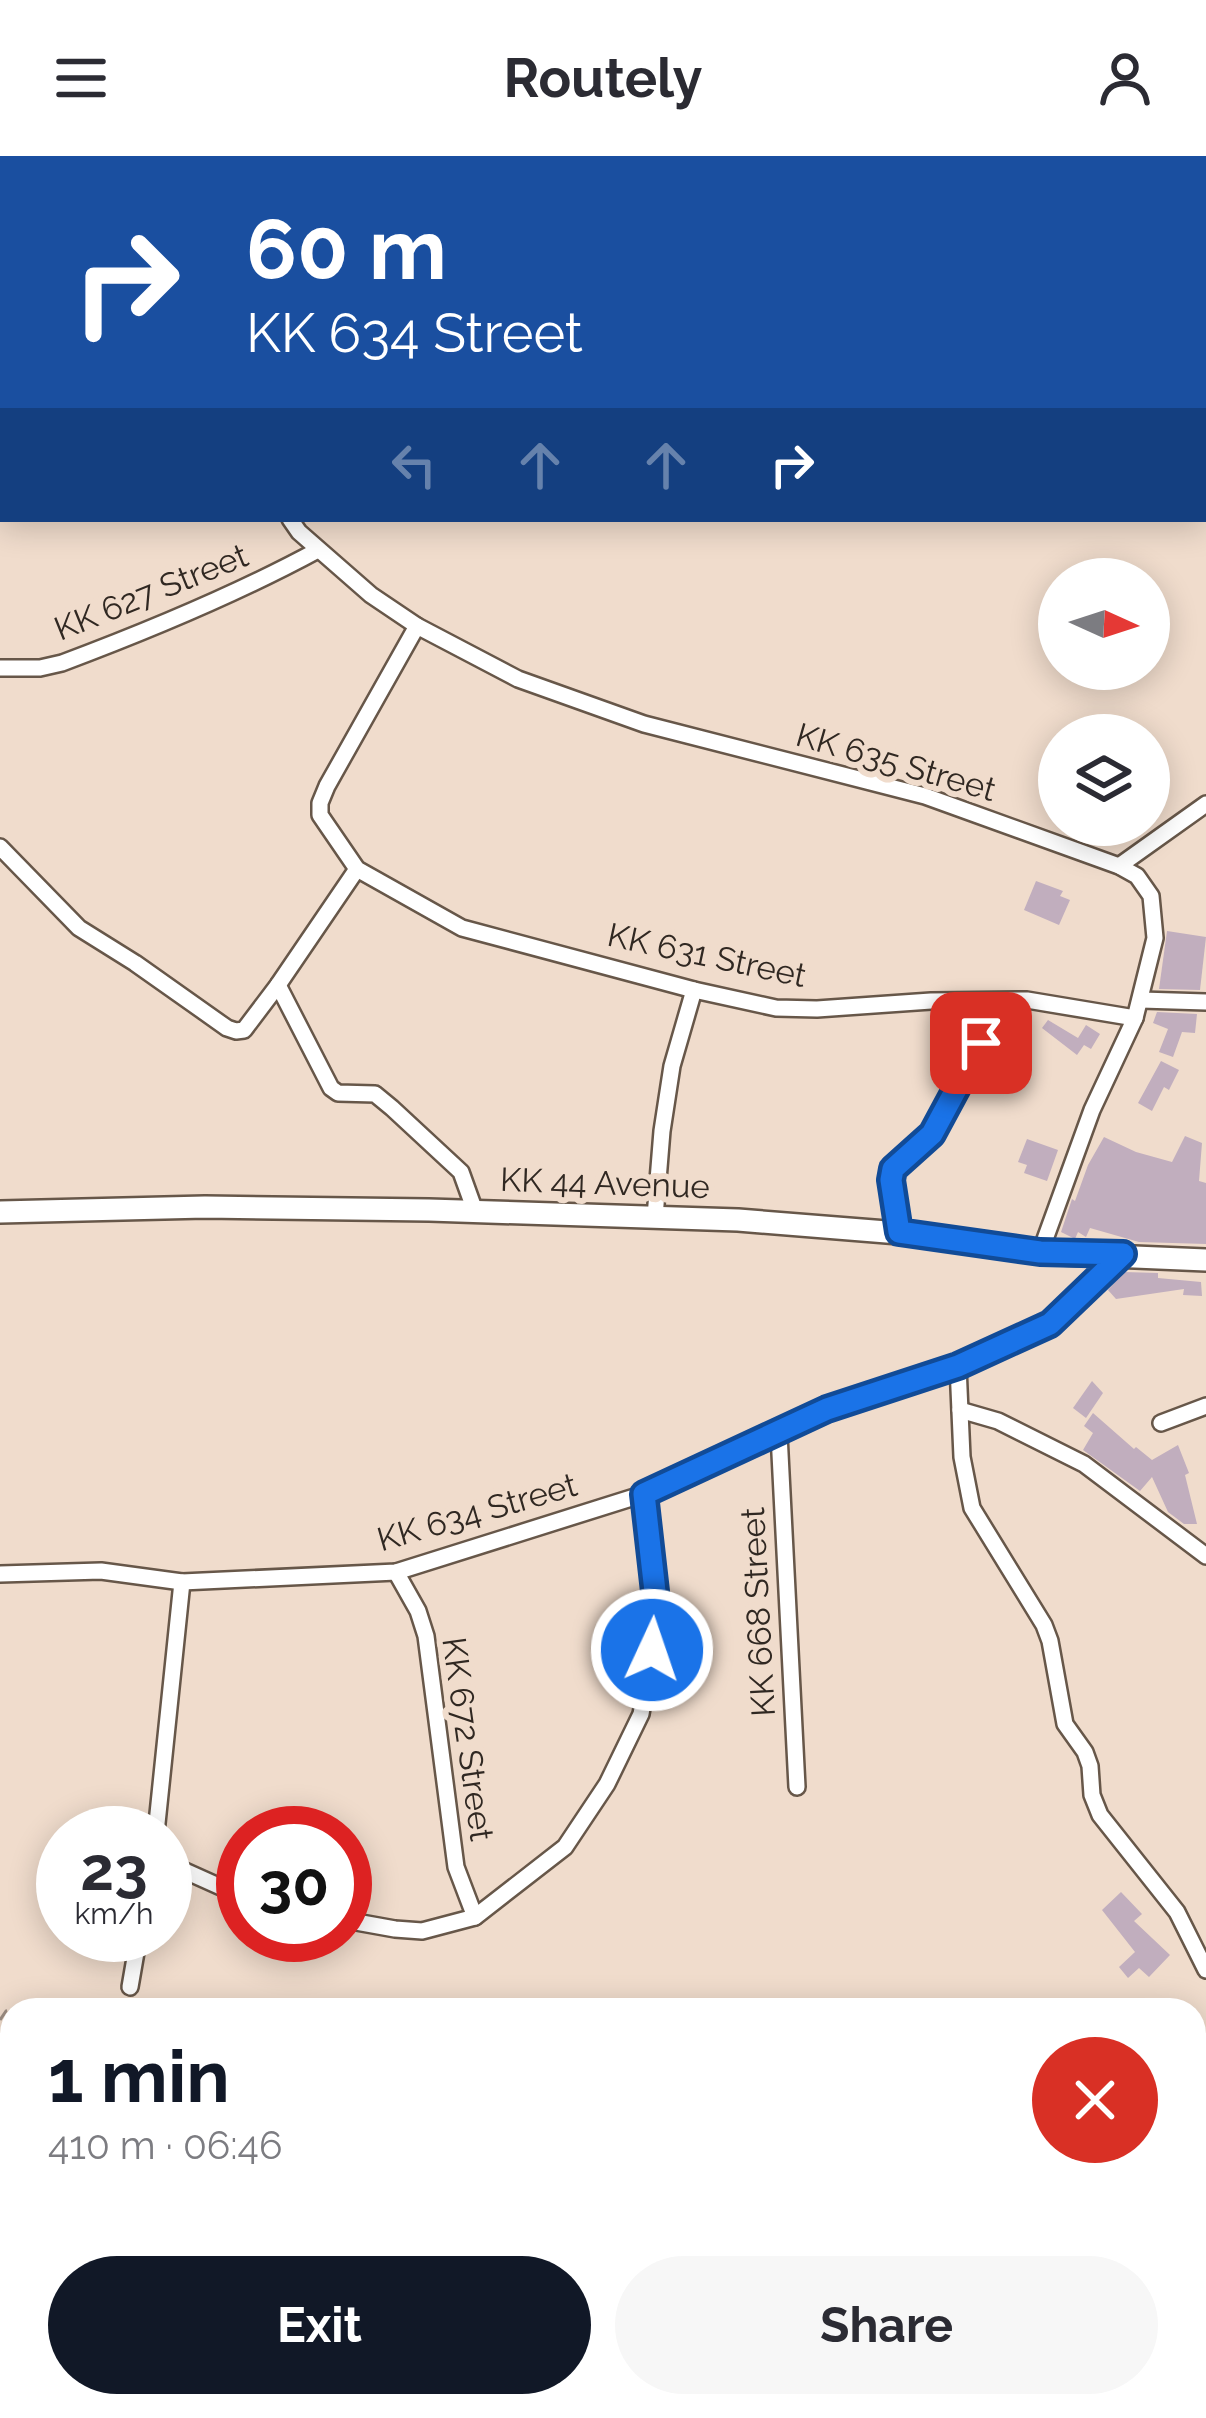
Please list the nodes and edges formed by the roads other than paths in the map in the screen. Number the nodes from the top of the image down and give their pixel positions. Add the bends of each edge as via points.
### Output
1 (292, 522) edge
2 (318, 550) junction
3 (417, 626) junction
4 (0, 668) edge
5 (1206, 805) edge
6 (0, 847) edge
7 (1118, 866) junction
8 (357, 868) junction
9 (278, 985) junction
10 (694, 990) junction
11 (1141, 1000) junction
12 (1206, 1001) edge
13 (1135, 1018) junction
14 (981, 1043) dead end
15 (0, 1211) edge
16 (475, 1211) junction
17 (655, 1217) junction
18 (899, 1232) junction
19 (1040, 1252) junction
20 (1123, 1254) junction
21 (1206, 1260) edge
22 (958, 1366) junction
23 (1206, 1406) edge
24 (960, 1410) junction
25 (1161, 1424) dead end
26 (779, 1433) junction
27 (644, 1494) junction
28 (1206, 1556) edge
29 (397, 1572) junction
30 (0, 1574) edge
31 (182, 1582) junction
32 (797, 1786) dead end
33 (159, 1806) edge
34 (475, 1917) junction
35 (372, 1925) edge
36 (134, 1962) edge
37 (1206, 1970) edge
38 (130, 1987) road end

1 - 2 street, KK 635 Street
2 - 3 street, KK 635 Street
2 - 4 street, KK 627 Street via 62,663
3 - 7 street, KK 635 Street via 518,680 644,724 925,796
3 - 8 street, KK 631 Street via 320,803
5 - 7 street
6 - 9 street via 79,928 227,1028 244,1030
7 - 11 street via 1151,896 1155,938
8 - 9 street
8 - 10 street, KK 631 Street via 462,928
9 - 16 street via 331,1088 375,1094 392,1108 460,1172
10 - 13 street, KK 631 Street via 776,1008 1027,1000
10 - 17 street via 672,1066
11 - 12 street
11 - 13 street
13 - 19 street
14 - 18 street via 932,1134 893,1169
15 - 16 main road, KK 44 Avenue
16 - 17 main road, KK 44 Avenue
17 - 18 main road, KK 44 Avenue
18 - 19 main road, KK 44 Avenue
19 - 20 main road, KK 44 Avenue
20 - 21 main road, KK 44 Avenue
20 - 22 street, KK 634 Street via 1050,1324
22 - 24 street
22 - 26 street, KK 634 Street
23 - 25 street
24 - 28 street via 1084,1464
24 - 37 street via 972,1508 1044,1624 1065,1724 1085,1752 1100,1815 1177,1912
26 - 27 street, KK 634 Street
26 - 32 street, KK 668 Street
27 - 29 street, KK 634 Street
27 - 34 street via 658,1618 641,1714 565,1847
29 - 31 street, KK 634 Street
29 - 34 street, KK 672 Street via 426,1636 456,1867
30 - 31 street, KK 634 Street via 100,1571
31 - 33 street
34 - 35 street via 422,1931
36 - 38 street

